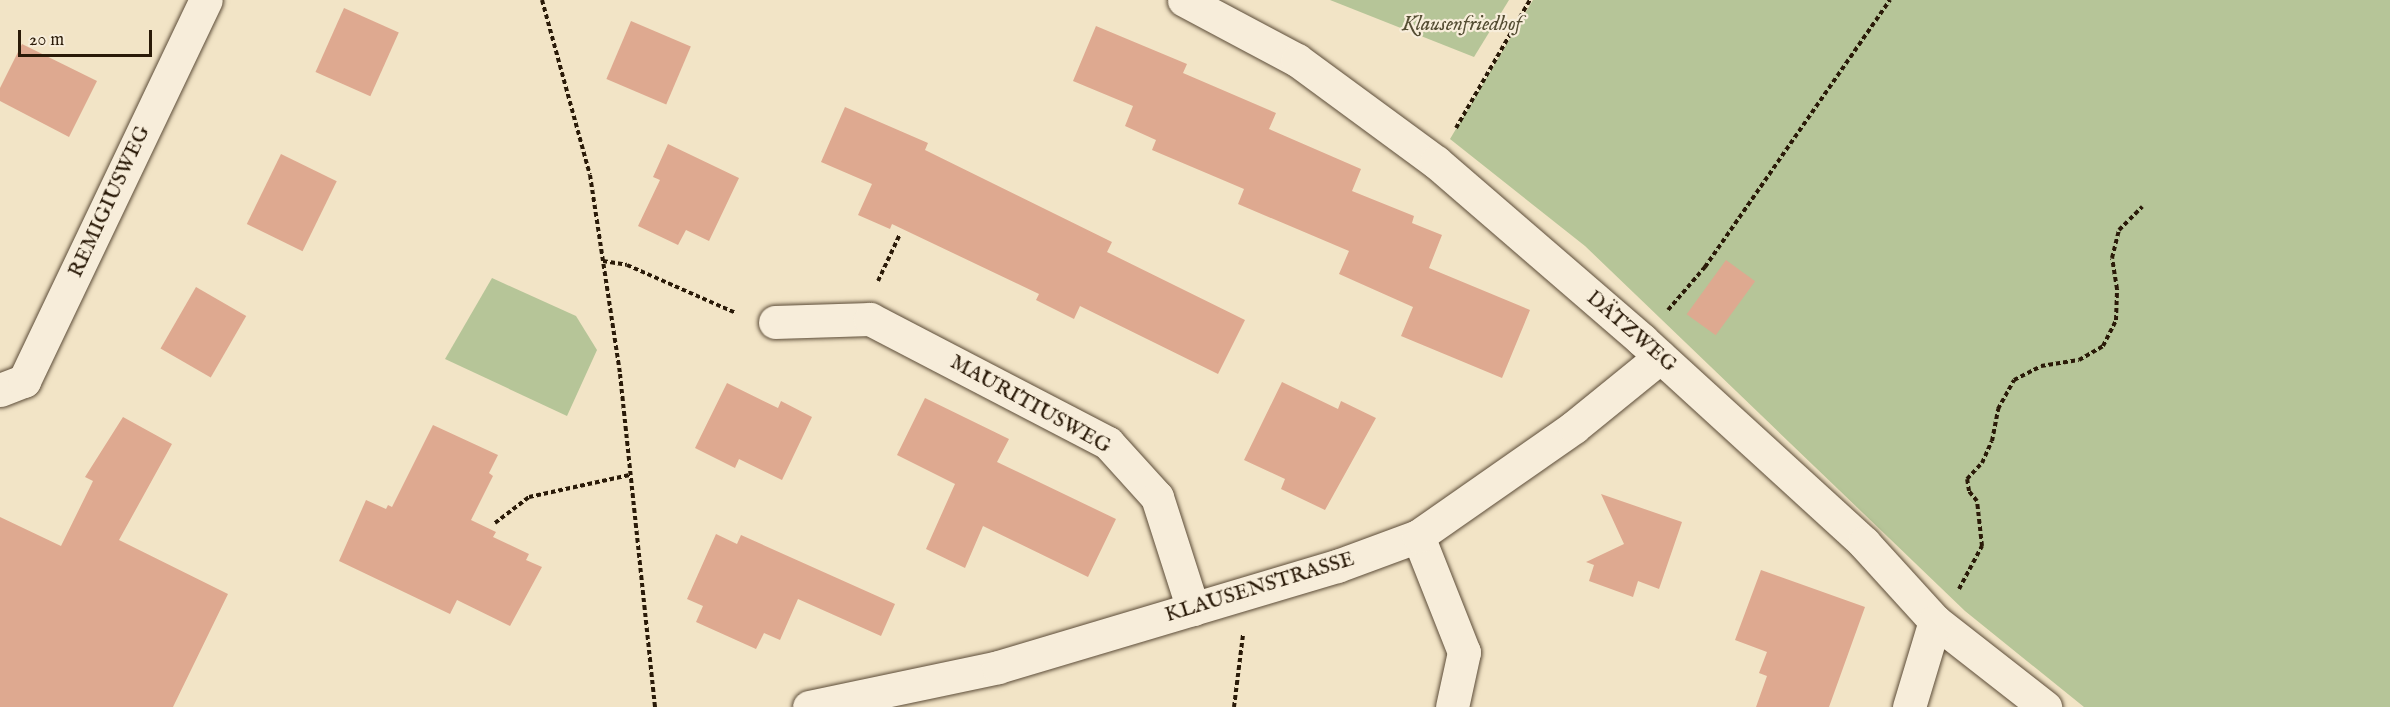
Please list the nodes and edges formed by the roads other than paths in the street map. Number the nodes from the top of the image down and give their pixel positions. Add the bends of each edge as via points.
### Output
1 (206, 0) edge
2 (1184, 0) edge
3 (775, 322) road end
4 (1651, 349) junction
5 (0, 390) edge
6 (1418, 536) junction
7 (1193, 609) junction
8 (1935, 621) junction
9 (872, 701) edge
10 (809, 707) edge
11 (1452, 707) edge
12 (1909, 707) edge
13 (2045, 707) edge

1 - 5 street, REMIGIUSWEG via 24,381
2 - 4 street, DÄTZWEG via 1297,60 1436,162
3 - 7 street, MAURITIUSWEG via 870,319 1108,443 1157,497
4 - 6 street, KLAUSENSTRASSE via 1574,427
4 - 8 street, DÄTZWEG via 1864,543
6 - 7 street, KLAUSENSTRASSE
6 - 11 street via 1464,652
7 - 9 street, KLAUSENSTRASSE
8 - 12 street
8 - 13 street, DÄTZWEG
9 - 10 street, KLAUSENSTRASSE

